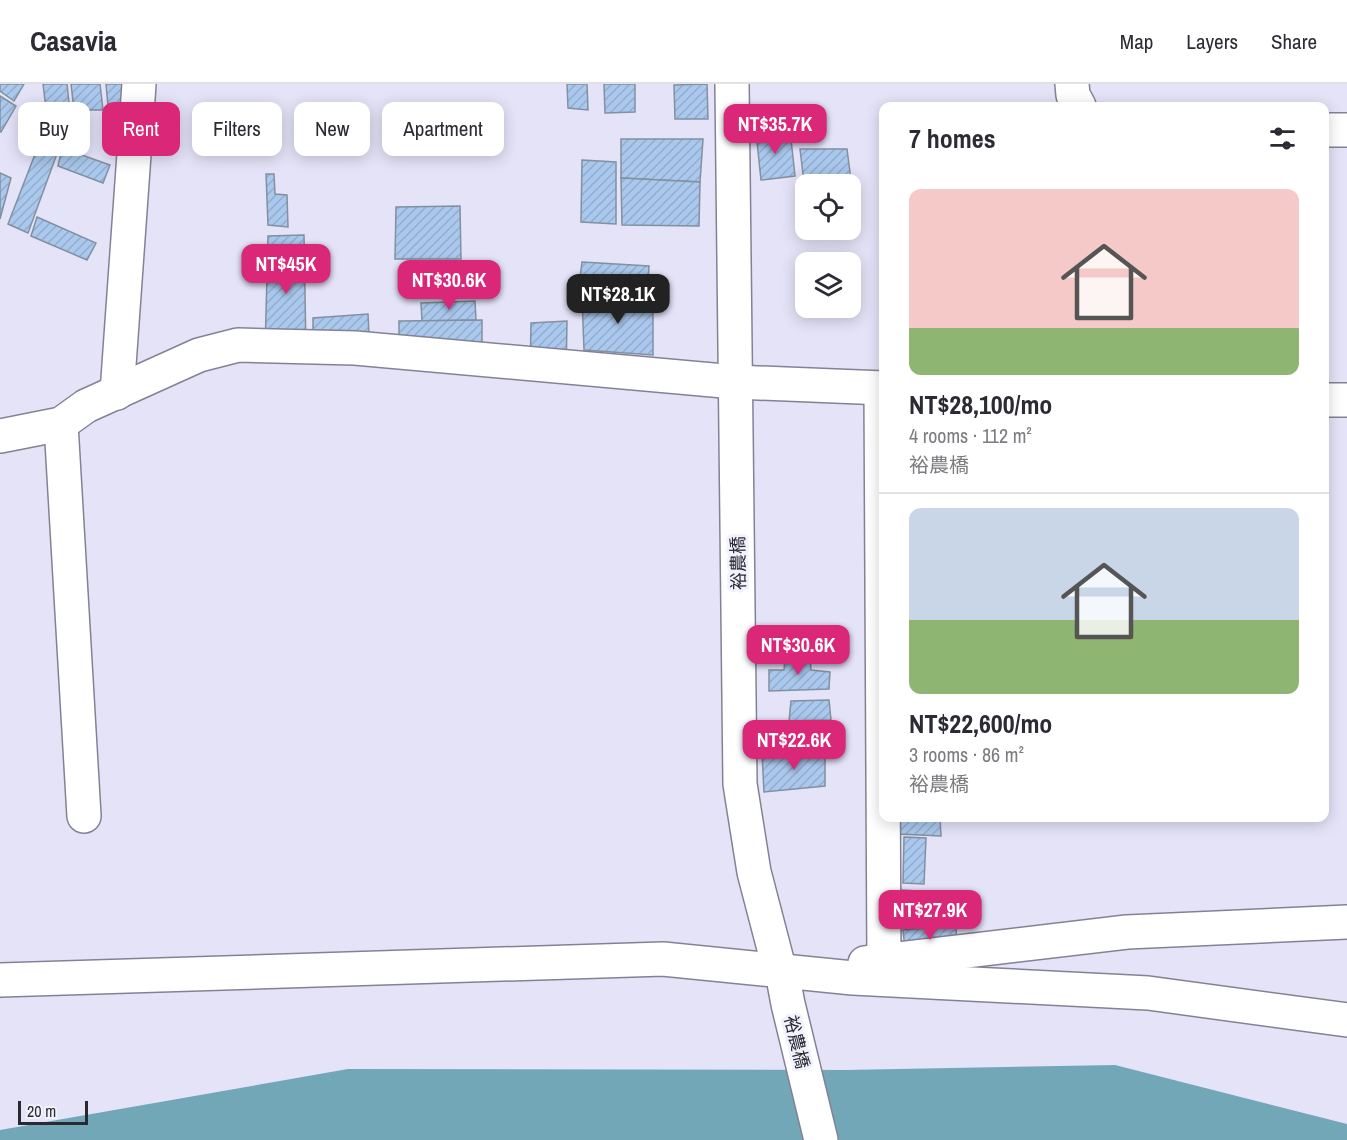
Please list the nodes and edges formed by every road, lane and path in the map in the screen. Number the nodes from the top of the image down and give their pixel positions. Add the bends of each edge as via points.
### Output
1 (139, 84) edge
2 (732, 84) edge
3 (1072, 84) edge
4 (1077, 102) edge
5 (1329, 130) edge
6 (1347, 130) edge
7 (735, 382) junction
8 (879, 388) edge
9 (117, 393) junction
10 (1329, 400) edge
11 (1347, 400) edge
12 (61, 424) junction
13 (0, 436) edge
14 (84, 816) dead end
15 (884, 822) edge
16 (1347, 922) edge
17 (884, 961) junction
18 (780, 968) junction
19 (0, 980) edge
20 (1347, 1020) edge
21 (821, 1140) edge

1 - 9 street
2 - 7 street, 裕農橋
3 - 4 street
5 - 6 street
7 - 8 street
7 - 9 street via 355,348 238,345 200,355
7 - 18 street, 裕農橋 via 740,784 754,872
9 - 12 street via 86,406
10 - 11 street
12 - 13 street
12 - 14 street
15 - 17 street
16 - 17 street via 1127,932
17 - 18 street
18 - 19 street via 663,959
18 - 20 street via 1148,993
18 - 21 street, 裕農橋

